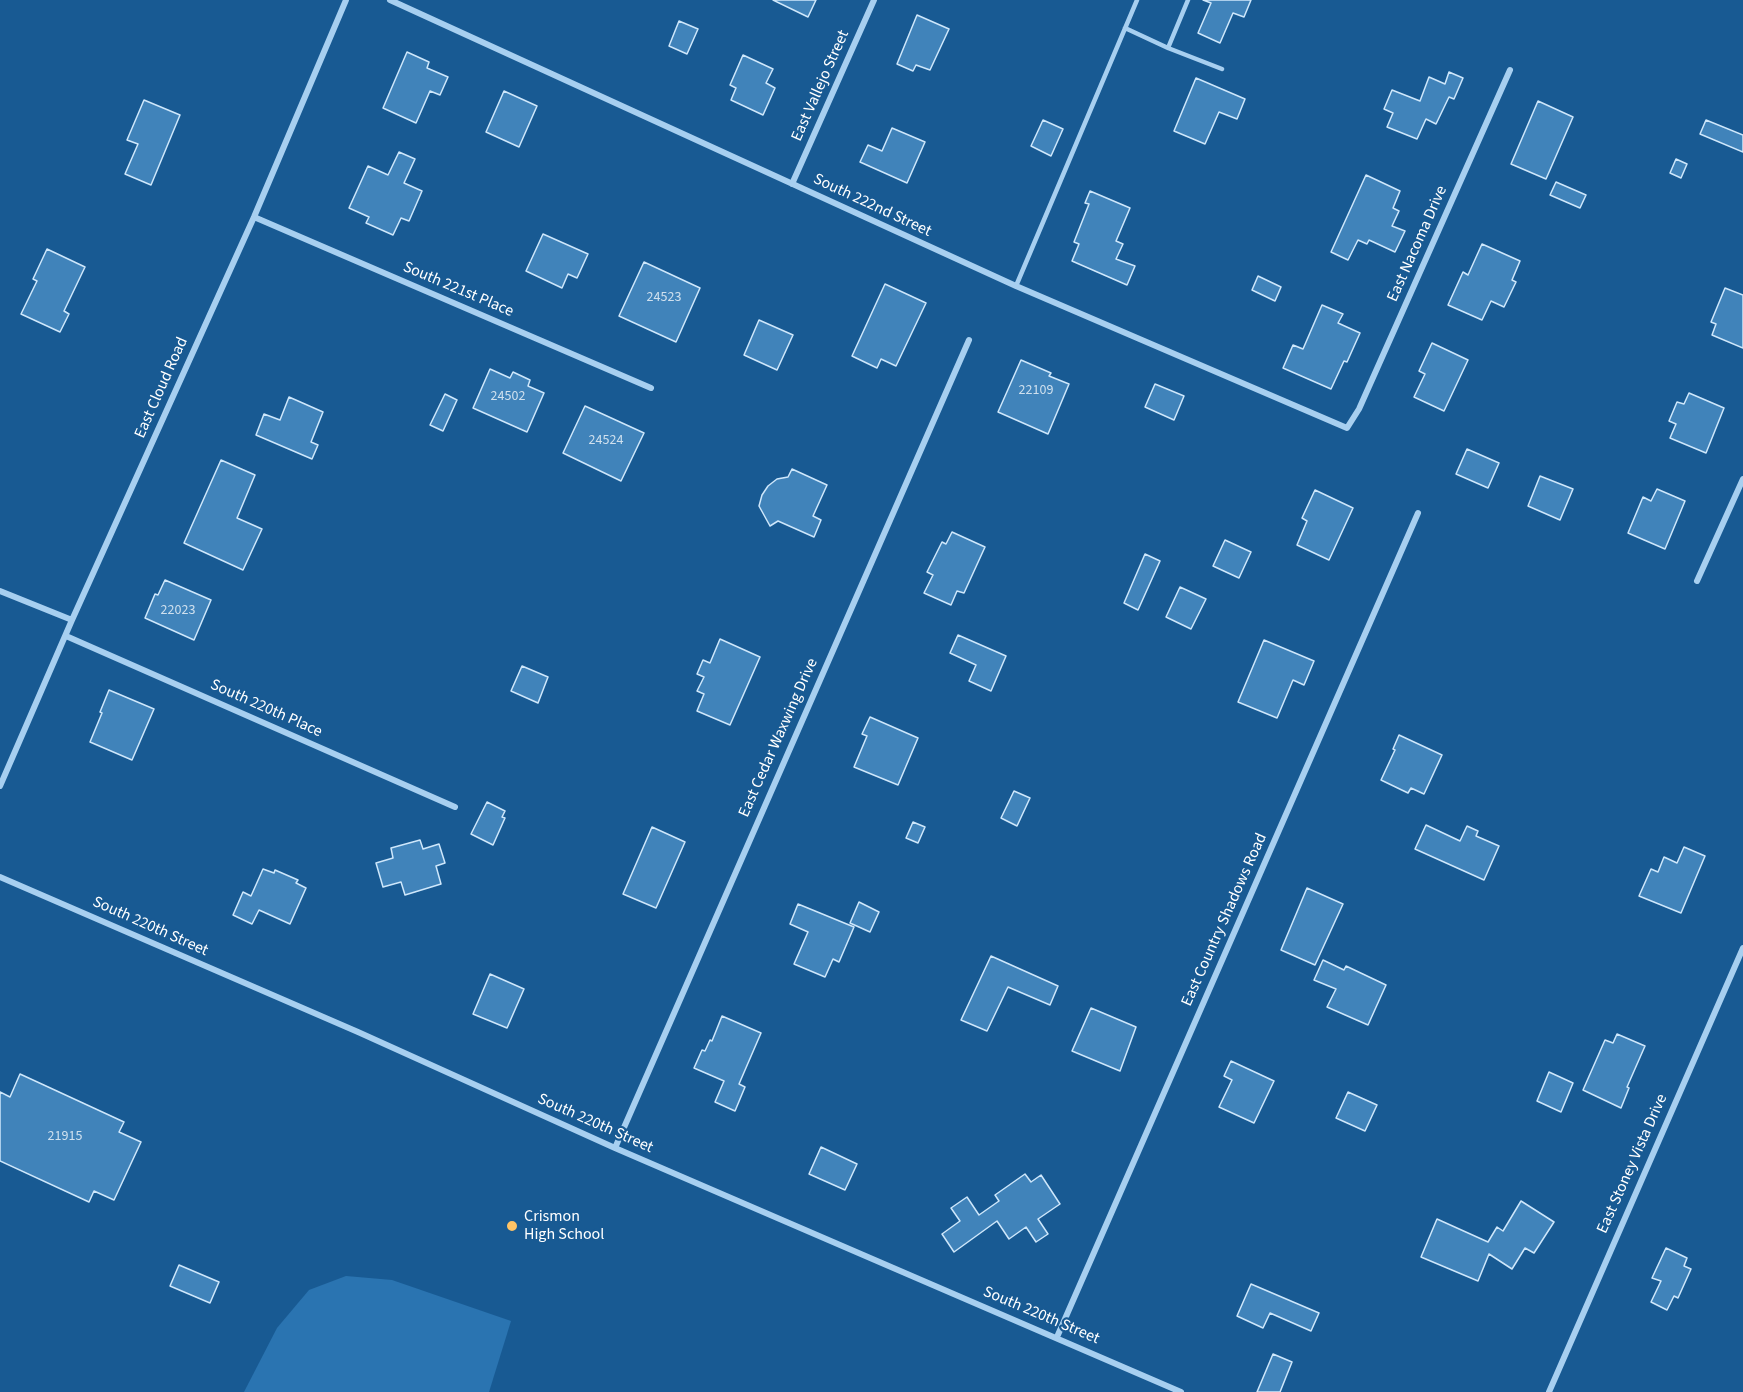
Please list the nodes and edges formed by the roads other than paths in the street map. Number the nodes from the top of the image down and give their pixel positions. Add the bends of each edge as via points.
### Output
1 (346, 0) edge
2 (390, 0) edge
3 (874, 0) edge
4 (1137, 0) edge
5 (1188, 0) edge
6 (1125, 28) junction
7 (1168, 48) junction
8 (1222, 69) dead end
9 (1510, 70) dead end
10 (792, 184) junction
11 (254, 217) junction
12 (1016, 286) junction
13 (969, 340) dead end
14 (651, 388) dead end
15 (1347, 428) joint
16 (1743, 479) edge
17 (1418, 513) dead end
18 (1697, 581) dead end
19 (0, 591) edge
20 (72, 620) junction
21 (66, 636) junction
22 (0, 786) edge
23 (454, 807) dead end
24 (0, 877) edge
25 (1743, 948) edge
26 (615, 1148) junction
27 (1057, 1337) junction
28 (1181, 1392) edge
29 (1549, 1392) edge

1 - 11 street, East Cloud Road
2 - 10 street, South 222nd Street
3 - 10 street, East Vallejo Street
4 - 6 lane
5 - 7 lane
6 - 7 lane
6 - 12 lane
7 - 8 lane
9 - 15 street, East Nacoma Drive via 1359,409
10 - 12 street, South 222nd Street
11 - 14 street, South 221st Place
11 - 20 street, East Cloud Road
12 - 15 street, South 222nd Street
13 - 26 street, East Cedar Waxwing Drive
16 - 18 street
17 - 27 street, East Country Shadows Road
19 - 20 street
20 - 21 street, East Cloud Road
21 - 22 street, East Cloud Road
21 - 23 street, South 220th Place
24 - 26 street, South 220th Street
25 - 29 street, East Stoney Vista Drive
26 - 27 street, South 220th Street
27 - 28 street, South 220th Street

